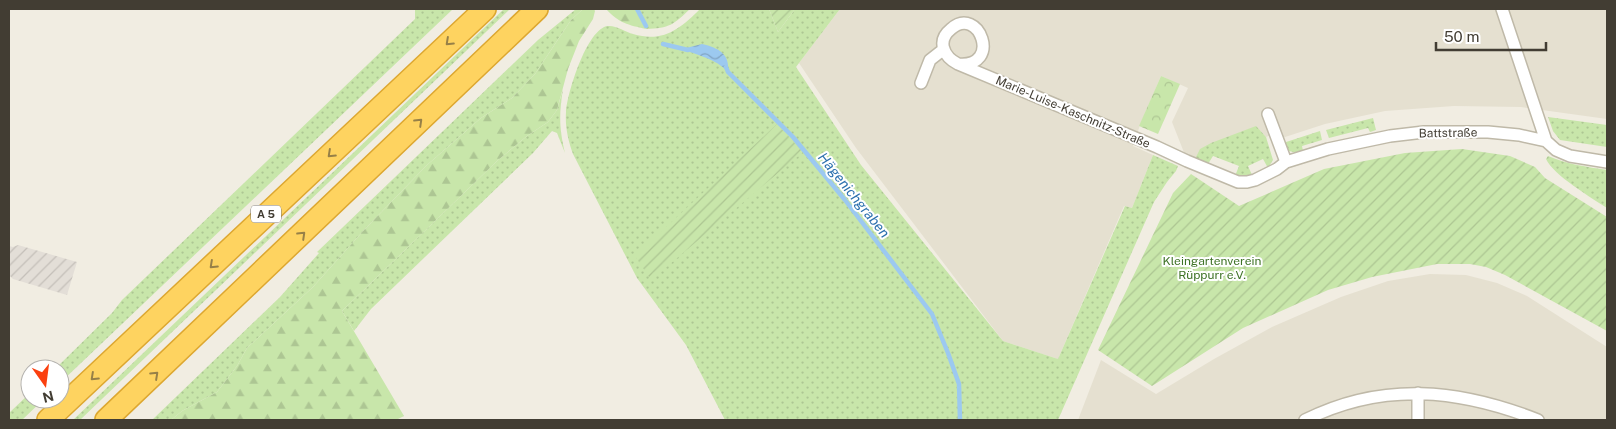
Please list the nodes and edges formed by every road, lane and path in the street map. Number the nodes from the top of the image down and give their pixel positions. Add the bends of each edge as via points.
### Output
1 (484, 9) edge
2 (537, 9) edge
3 (1502, 9) edge
4 (944, 49) junction
5 (958, 64) junction
6 (921, 83) dead end
7 (1268, 114) dead end
8 (1546, 141) junction
9 (1187, 161) joint
10 (1286, 162) junction
11 (1607, 162) edge
12 (1418, 393) junction
13 (48, 420) edge
14 (106, 420) edge
15 (1304, 420) edge
16 (1418, 420) edge
17 (1538, 420) edge

1 -> 13 highway, A 5
14 -> 2 highway
3 - 8 street
4 - 5 street, Marie-Luise-Kaschnitz-Straße via 950,60
4 - 5 street via 945,36 953,27 964,24 977,29 984,42 981,55 972,63
4 - 6 street via 930,60
5 - 9 street, Marie-Luise-Kaschnitz-Straße
7 - 10 street
8 - 10 street, Battstraße via 1488,132 1424,132 1357,142
8 - 11 street, Battstraße via 1570,156
9 - 10 street, Battstraße via 1238,182 1254,180
12 - 15 street via 1372,397
12 - 16 street
12 - 17 street via 1481,401

